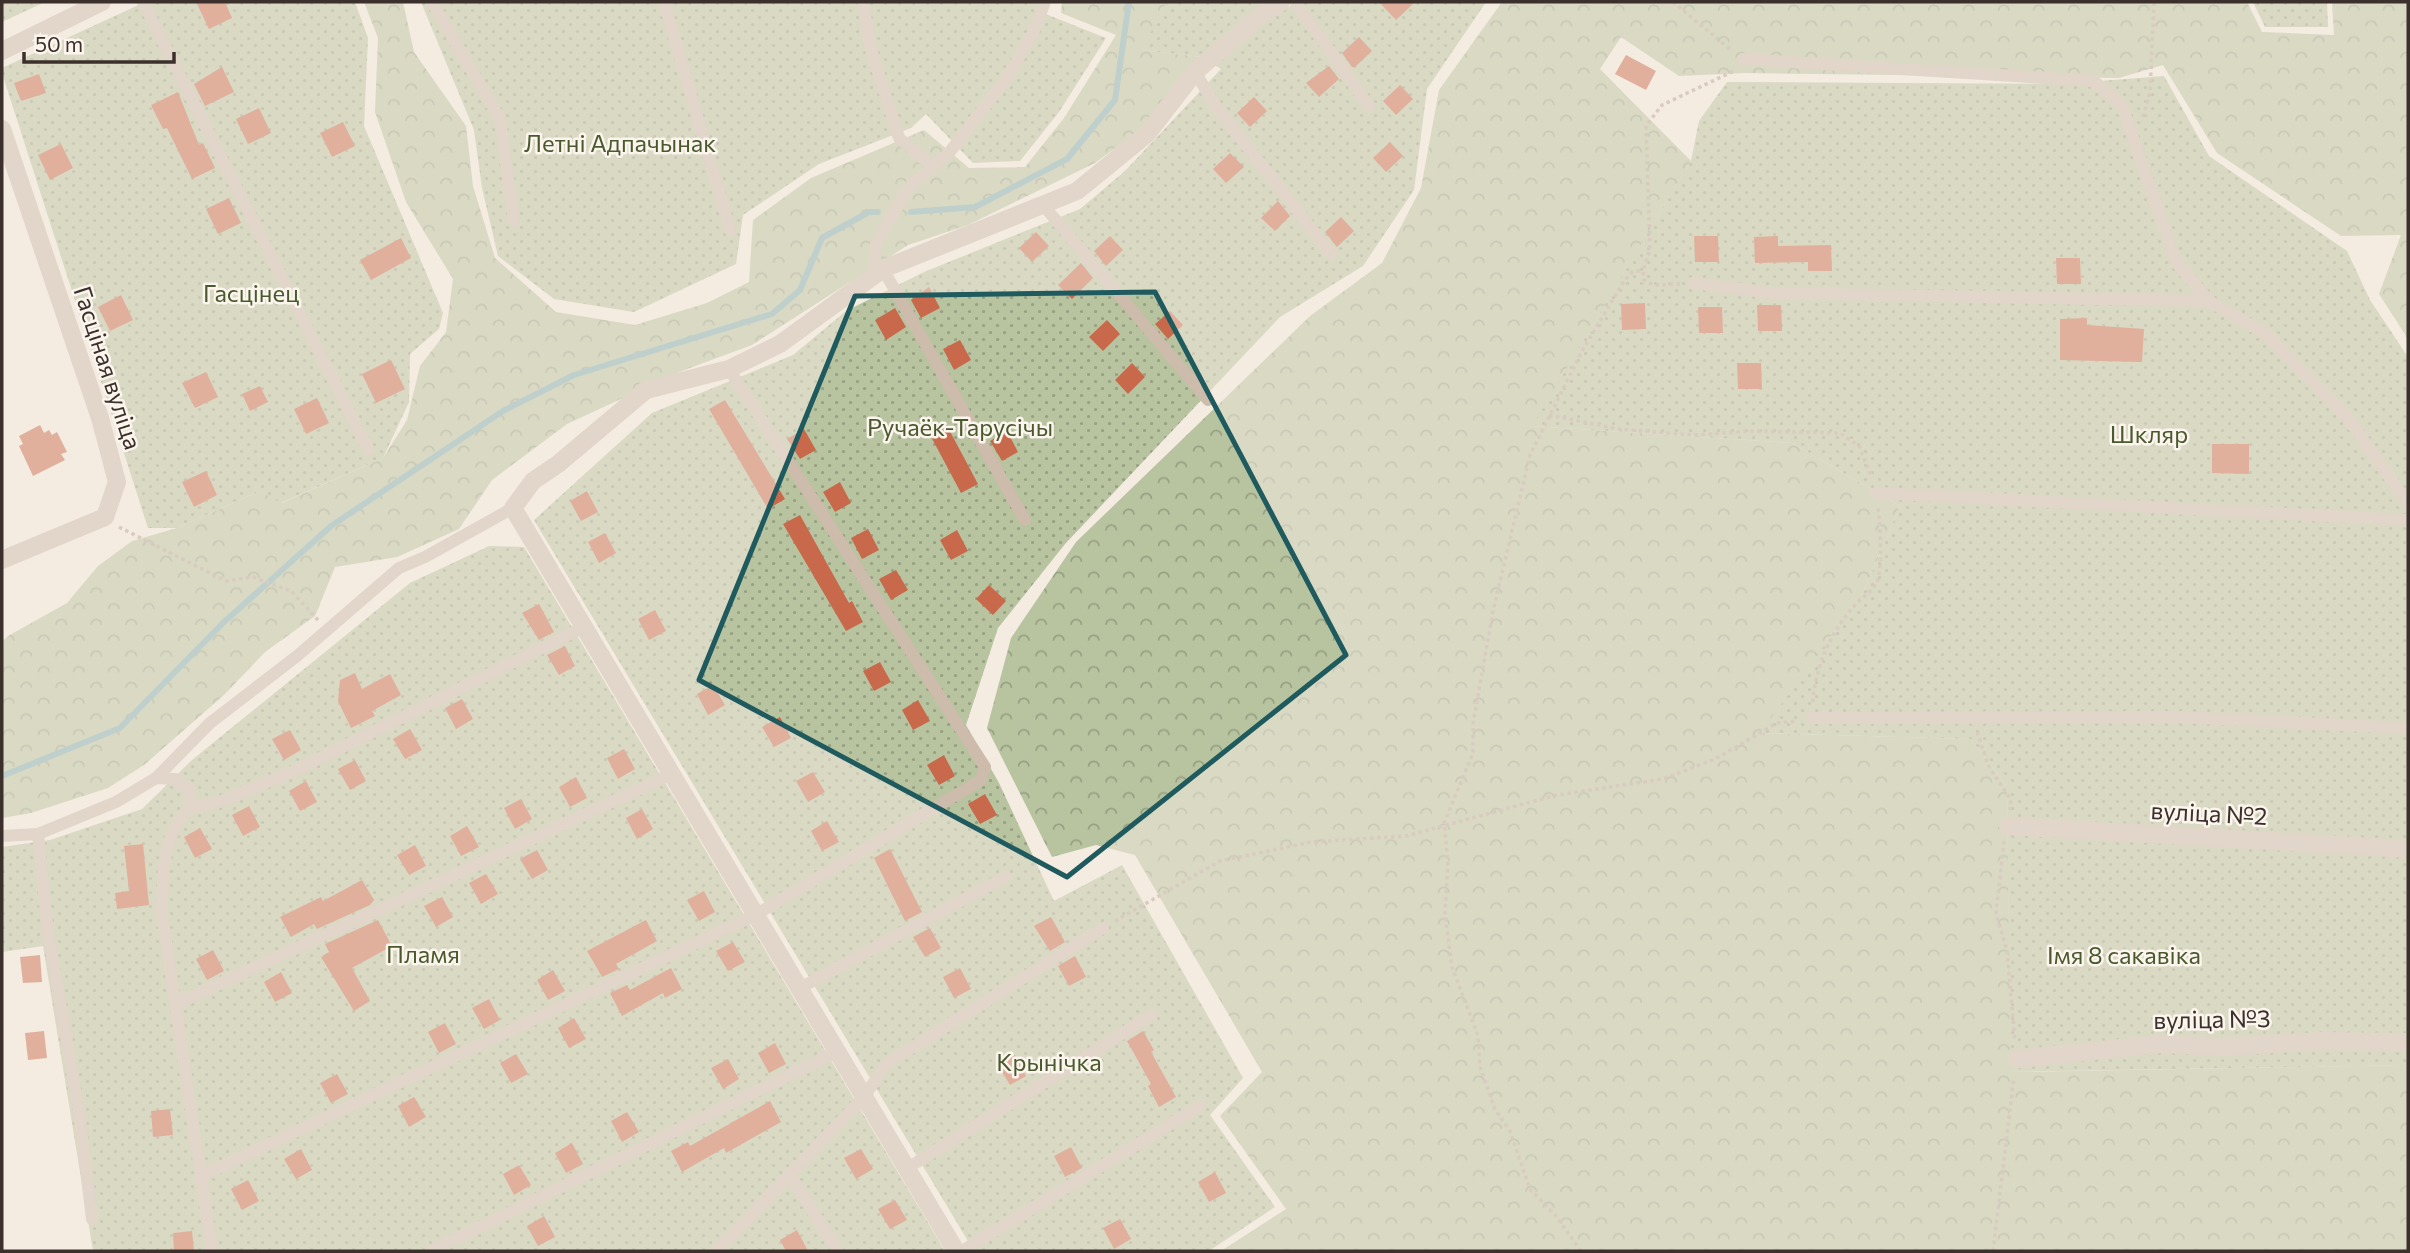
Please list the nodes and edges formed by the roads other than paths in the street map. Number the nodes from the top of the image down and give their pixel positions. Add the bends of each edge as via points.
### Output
1 (102, 2) edge
2 (143, 2) edge
3 (432, 2) edge
4 (664, 2) edge
5 (863, 2) edge
6 (1045, 2) edge
7 (1281, 2) edge
8 (1295, 2) edge
9 (2, 51) edge
10 (1743, 59) road end
11 (1195, 72) junction
12 (1369, 106) dead end
13 (2, 130) edge
14 (933, 167) junction
15 (1044, 206) junction
16 (514, 221) dead end
17 (730, 230) dead end
18 (1331, 254) dead end
19 (878, 272) junction
20 (1693, 283) road end
21 (2209, 300) junction
22 (729, 369) junction
23 (1208, 400) dead end
24 (368, 449) dead end
25 (1876, 493) road end
26 (2408, 503) edge
27 (513, 508) junction
28 (1025, 520) dead end
29 (2408, 520) edge
30 (2, 560) edge
31 (586, 626) junction
32 (1811, 718) road end
33 (2408, 728) edge
34 (674, 773) junction
35 (156, 778) junction
36 (189, 808) junction
37 (2008, 826) road end
38 (38, 834) junction
39 (2, 836) edge
40 (2408, 849) edge
41 (1004, 877) dead end
42 (757, 914) junction
43 (1103, 928) road end
44 (800, 988) junction
45 (176, 1004) junction
46 (1152, 1015) dead end
47 (2408, 1042) edge
48 (836, 1052) junction
49 (2017, 1059) road end
50 (864, 1097) junction
51 (1200, 1106) dead end
52 (906, 1169) junction
53 (789, 1174) junction
54 (200, 1177) junction
55 (92, 1219) dead end
56 (455, 1246) edge
57 (212, 1251) edge
58 (431, 1251) edge
59 (717, 1251) edge
60 (838, 1251) edge
61 (956, 1251) edge
62 (962, 1251) edge

1 - 9 street
2 - 24 lane
3 - 16 lane via 500,119
4 - 17 lane
5 - 14 lane via 870,46 899,138
6 - 14 lane via 1032,36 1007,78
7 - 11 street
8 - 12 lane
10 - 21 lane via 2094,81 2122,106 2176,262
11 - 15 street via 1147,134 1117,161 1077,191
11 - 18 lane via 1217,108
13 - 30 street, Гасціная вуліца via 100,418 117,482 102,518
14 - 19 lane via 908,188 876,244
15 - 19 street
15 - 23 lane
19 - 22 street via 779,344
19 - 28 lane
20 - 21 lane via 1771,293
21 - 26 lane via 2266,334 2347,417
22 - 27 street via 646,390 533,481
22 - 42 lane via 985,767 981,780
25 - 29 lane
27 - 31 street
27 - 35 lane via 399,568 210,723
31 - 34 street
31 - 36 lane via 294,771 219,802
32 - 33 lane via 2179,717
34 - 42 street
34 - 45 lane
35 - 36 lane via 175,779 189,789
35 - 38 lane via 116,802
36 - 45 lane via 176,821 163,862 162,914
37 - 40 street, вуліца №2
38 - 39 lane
38 - 55 lane via 48,932
41 - 44 lane
42 - 44 street
42 - 54 lane
43 - 50 lane via 886,1065
44 - 48 street
45 - 54 lane
46 - 52 lane
47 - 49 street, вуліца №3 via 2227,1047 2159,1044
48 - 50 street
48 - 56 lane
50 - 52 street
50 - 53 lane
51 - 62 lane
52 - 61 street
53 - 59 lane
53 - 60 lane
54 - 57 lane
56 - 58 lane

